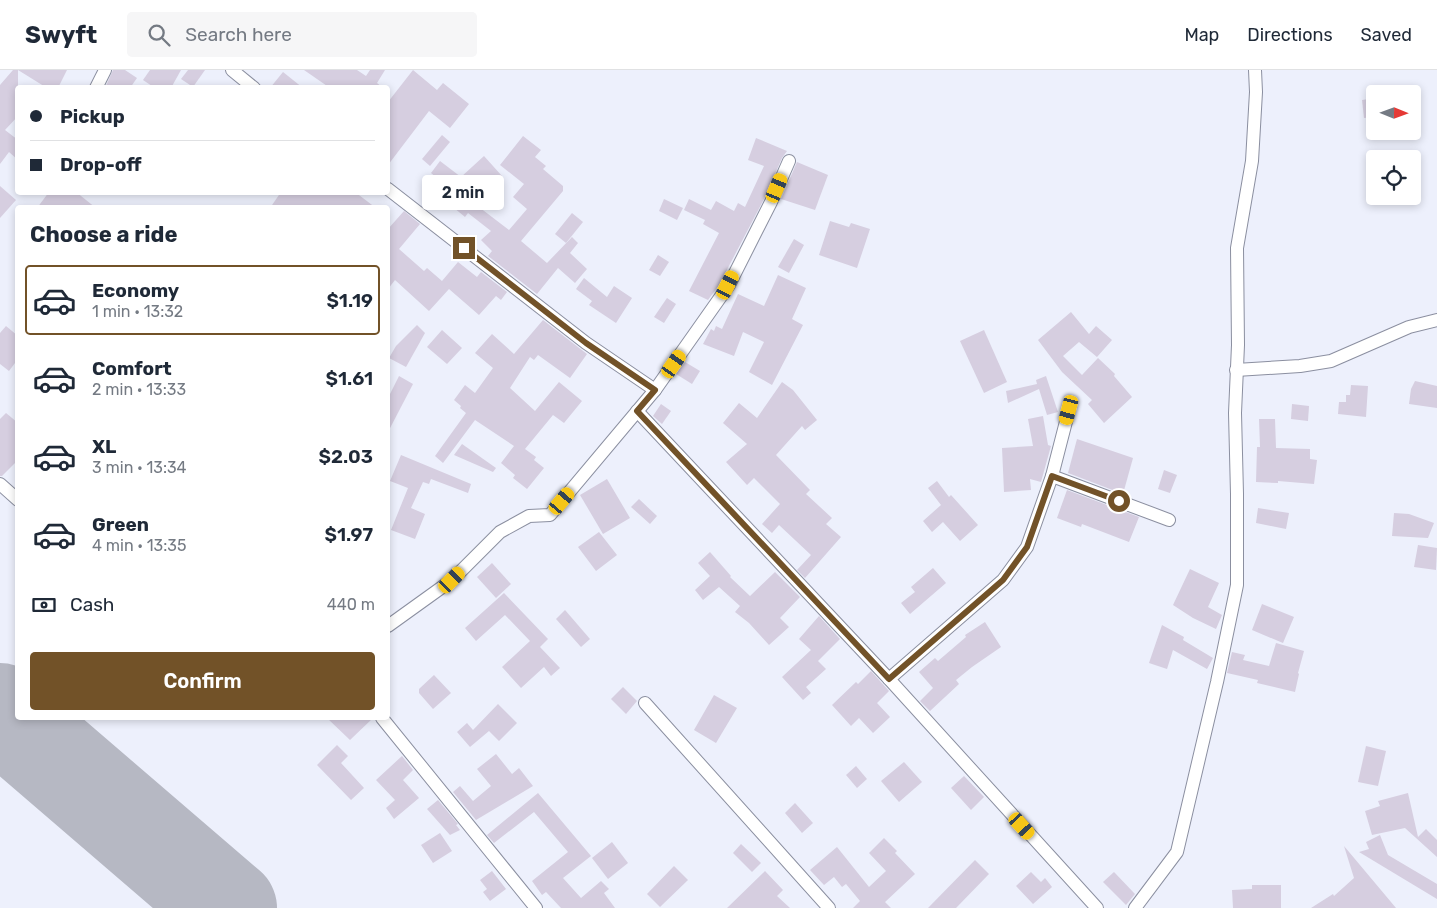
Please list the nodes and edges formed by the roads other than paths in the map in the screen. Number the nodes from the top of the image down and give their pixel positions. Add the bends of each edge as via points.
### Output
1 (105, 70) edge
2 (232, 70) edge
3 (1254, 70) edge
4 (98, 85) edge
5 (250, 85) edge
6 (788, 161) dead end
7 (390, 192) edge
8 (1437, 320) edge
9 (1236, 370) junction
10 (655, 390) junction
11 (1069, 410) dead end
12 (637, 411) junction
13 (1052, 476) junction
14 (0, 484) edge
15 (15, 497) edge
16 (1170, 520) dead end
17 (390, 625) edge
18 (889, 679) junction
19 (644, 703) dead end
20 (384, 720) edge
21 (536, 908) edge
22 (829, 908) edge
23 (1097, 908) edge
24 (1135, 908) edge

1 - 4 street
2 - 5 street
3 - 9 street via 1252,161 1237,248
6 - 10 street via 771,202 728,285
7 - 10 street via 586,343
8 - 9 street via 1409,327 1331,360 1300,366
9 - 24 street via 1237,585 1177,852
10 - 12 street
11 - 13 street
12 - 17 street via 550,516 528,516 500,532 452,580
12 - 18 street
13 - 16 street
13 - 18 street via 1027,547 1003,580
14 - 15 street
18 - 23 street
19 - 22 street
20 - 21 street

